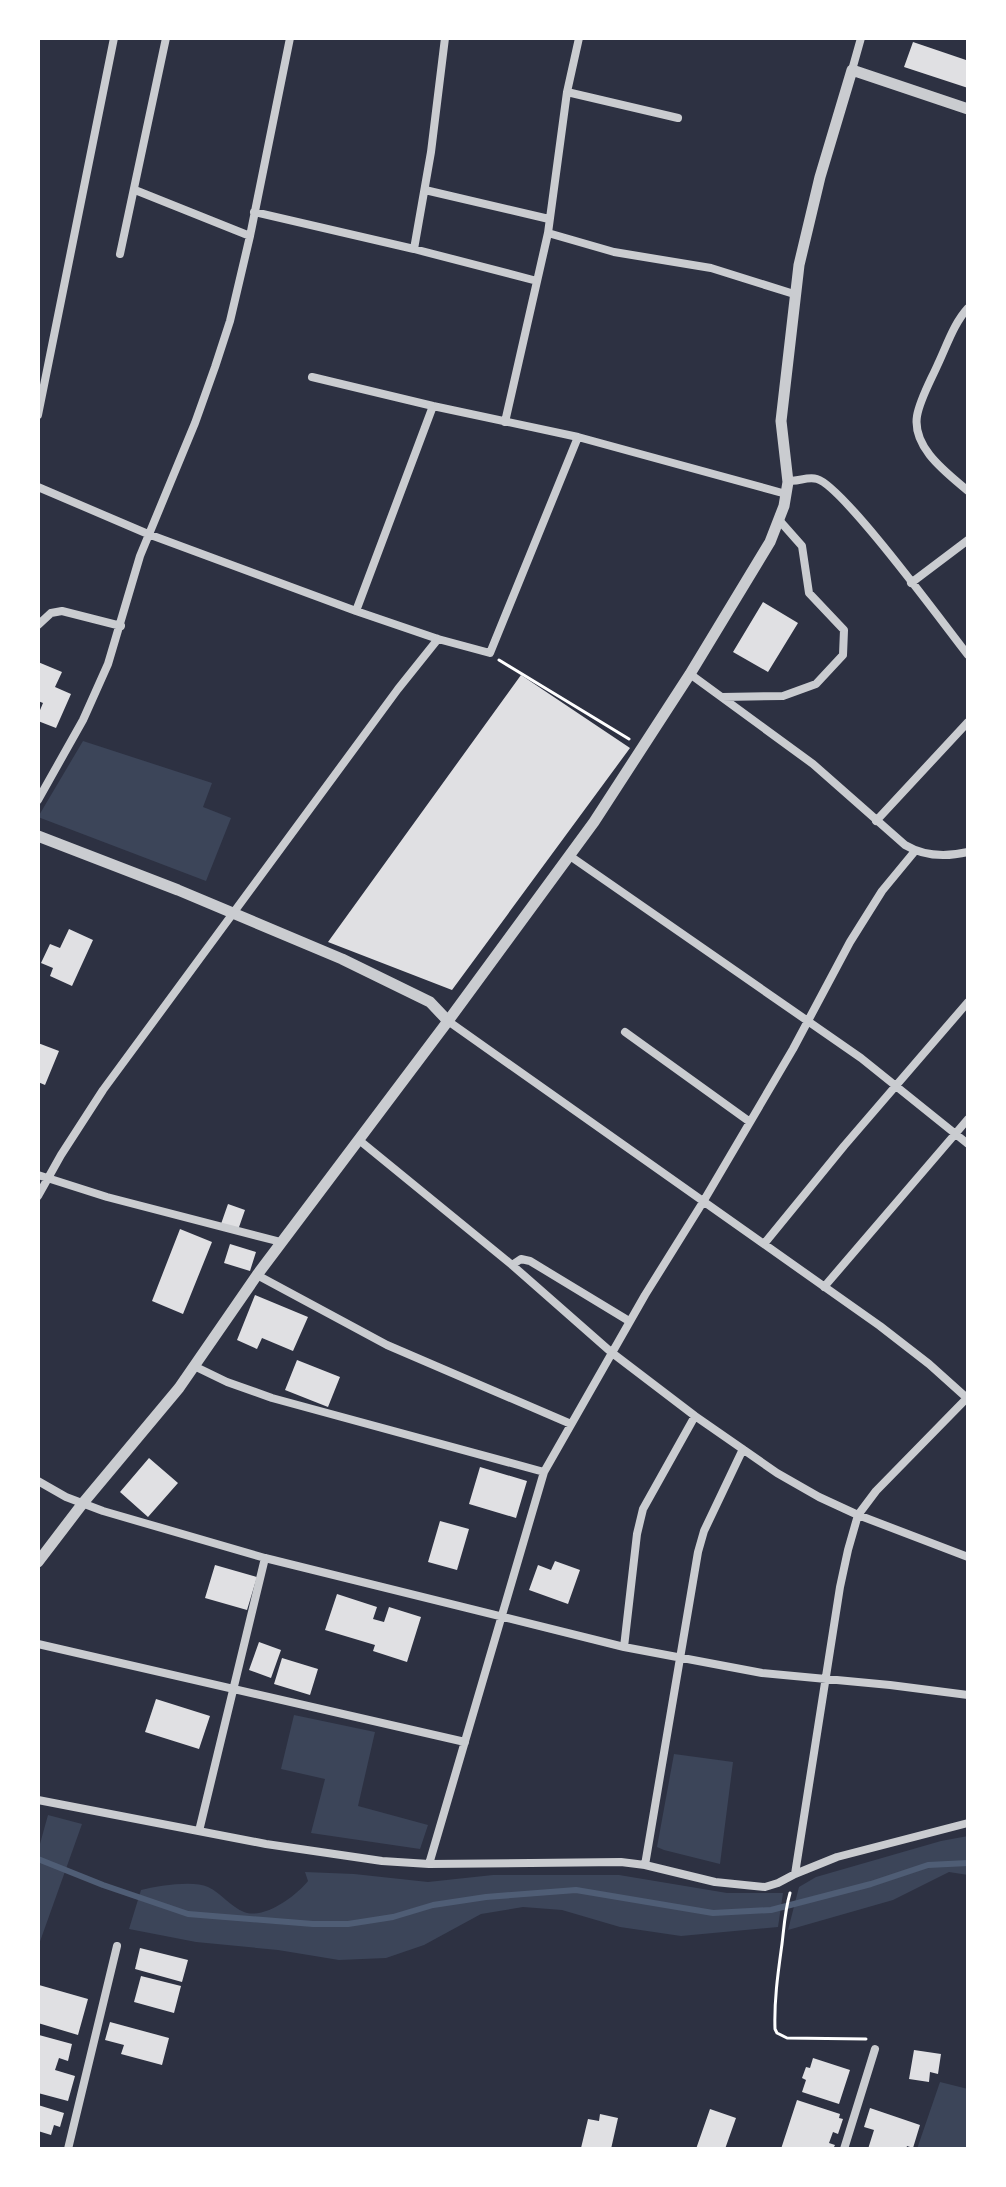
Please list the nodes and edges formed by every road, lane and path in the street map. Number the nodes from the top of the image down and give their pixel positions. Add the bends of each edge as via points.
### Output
1 (114, 38) edge
2 (166, 38) edge
3 (290, 38) edge
4 (445, 38) edge
5 (579, 38) edge
6 (861, 38) edge
7 (852, 70) junction
8 (567, 92) junction
9 (968, 109) edge
10 (678, 118) dead end
11 (135, 190) junction
12 (425, 190) junction
13 (254, 212) junction
14 (549, 219) junction
15 (548, 233) junction
16 (250, 236) junction
17 (414, 249) junction
18 (120, 254) dead end
19 (537, 281) junction
20 (794, 294) junction
21 (968, 308) edge
22 (312, 377) dead end
23 (433, 406) junction
24 (38, 415) edge
25 (505, 422) junction
26 (578, 437) junction
27 (787, 480) junction
28 (38, 487) edge
29 (968, 491) edge
30 (786, 494) junction
31 (779, 520) junction
32 (148, 534) junction
33 (968, 540) edge
34 (911, 583) junction
35 (356, 611) junction
36 (38, 625) edge
37 (121, 626) junction
38 (438, 639) junction
39 (490, 653) junction
40 (968, 655) edge
41 (690, 674) junction
42 (722, 697) junction
43 (968, 722) edge
44 (643, 747) junction
45 (38, 800) edge
46 (876, 821) junction
47 (38, 836) edge
48 (915, 851) junction
49 (968, 852) edge
50 (570, 856) junction
51 (235, 913) junction
52 (968, 1002) edge
53 (808, 1020) junction
54 (448, 1021) junction
55 (625, 1032) dead end
56 (896, 1085) junction
57 (968, 1119) edge
58 (750, 1122) junction
59 (955, 1132) junction
60 (359, 1140) junction
61 (968, 1144) edge
62 (43, 1177) edge
63 (38, 1196) edge
64 (703, 1202) junction
65 (281, 1242) junction
66 (764, 1244) junction
67 (512, 1265) junction
68 (257, 1275) junction
69 (824, 1287) junction
70 (629, 1321) junction
71 (611, 1352) junction
72 (194, 1366) junction
73 (968, 1398) edge
74 (695, 1416) junction
75 (571, 1424) junction
76 (743, 1449) junction
77 (544, 1472) junction
78 (38, 1481) edge
79 (83, 1503) junction
80 (858, 1515) junction
81 (968, 1557) edge
82 (265, 1558) junction
83 (38, 1562) edge
84 (503, 1617) junction
85 (38, 1644) edge
86 (624, 1647) junction
87 (679, 1659) junction
88 (826, 1679) junction
89 (232, 1688) junction
90 (968, 1695) edge
91 (465, 1742) junction
92 (38, 1800) edge
93 (968, 1823) edge
94 (199, 1831) junction
95 (429, 1864) junction
96 (645, 1865) junction
97 (795, 1874) junction
98 (117, 1946) dead end
99 (875, 2049) joint
100 (68, 2149) edge
101 (844, 2149) edge

1 - 24 street
2 - 11 street
3 - 13 street
4 - 12 street
5 - 8 street
6 - 7 street
7 - 9 street
7 - 20 street via 810,215
8 - 10 street
8 - 14 street
11 - 16 street
11 - 18 street
12 - 14 street
12 - 17 street
13 - 16 street
13 - 17 street
14 - 15 street
15 - 19 street
15 - 20 street via 614,252 711,268
16 - 32 street via 215,367
17 - 19 street
19 - 25 street
20 - 27 street via 781,421
21 - 29 street via 917,415 921,442
22 - 23 street
23 - 25 street
23 - 35 street
25 - 26 street
26 - 30 street
26 - 39 street
27 - 30 street
27 - 34 street via 817,479 828,485
28 - 32 street
30 - 31 street
31 - 41 street
31 - 42 street via 802,546 809,593 844,630 843,655 816,684 783,696
32 - 35 street
32 - 37 street
33 - 34 street
34 - 40 street
35 - 38 street
36 - 37 street via 62,611
37 - 45 street via 95,697
38 - 39 street
38 - 51 street
39 - 44 path
41 - 42 street
41 - 44 street
42 - 46 street via 834,781
43 - 46 street
44 - 50 street
46 - 48 street
47 - 51 street
48 - 49 street via 940,856
48 - 53 street via 865,917
50 - 53 street
50 - 54 street
51 - 54 street via 419,996
51 - 62 street
52 - 56 street
53 - 56 street
53 - 58 street
54 - 60 street
54 - 64 street
55 - 58 street
56 - 59 street
56 - 66 street
57 - 59 street
58 - 64 street
59 - 61 street
59 - 69 street
60 - 65 street
60 - 67 street
62 - 63 street
62 - 65 street
64 - 66 street
64 - 70 street
65 - 68 street
66 - 69 street
67 - 70 street via 530,1261
67 - 71 street
68 - 72 street
68 - 75 street via 387,1345
69 - 73 street
70 - 71 street
71 - 74 street
71 - 75 street
72 - 77 street via 272,1398
72 - 79 street
73 - 80 street
74 - 76 street
74 - 86 street via 643,1509
75 - 77 street
76 - 80 street via 807,1491
76 - 87 street via 701,1540
77 - 84 street
78 - 79 street
79 - 82 street
79 - 83 street
80 - 81 street
80 - 88 street
82 - 84 street
82 - 89 street
84 - 86 street
84 - 91 street
85 - 89 street
86 - 87 street
87 - 88 street
87 - 96 street
88 - 90 street
88 - 97 street
89 - 91 street
89 - 94 street
91 - 95 street
92 - 94 street
93 - 97 street via 837,1857
94 - 95 street via 348,1857
95 - 96 street
96 - 97 street via 703,1880 765,1887
97 - 99 path via 785,1909 775,2029 787,2038 869,2039
98 - 100 street
99 - 101 street

